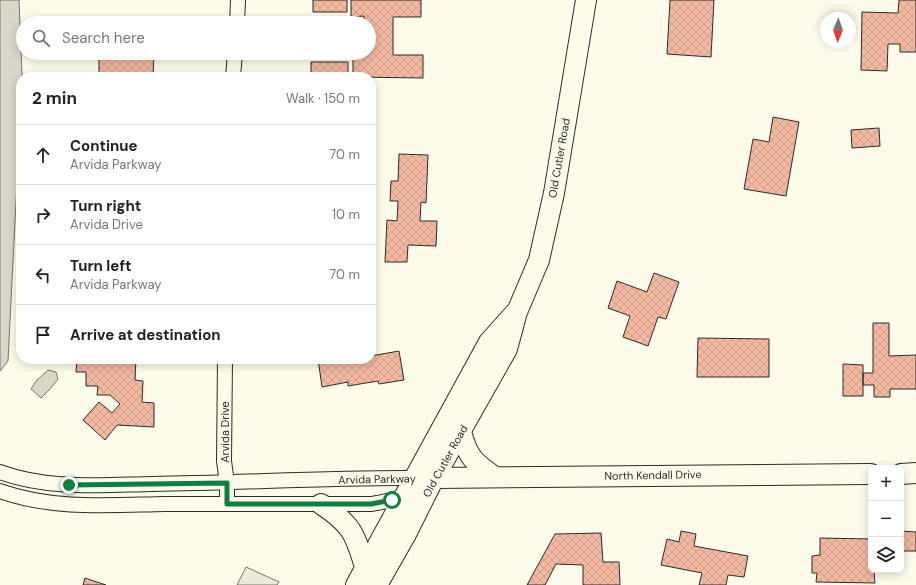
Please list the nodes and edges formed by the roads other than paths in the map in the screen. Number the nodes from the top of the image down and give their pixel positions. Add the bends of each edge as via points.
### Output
1 (238, 0) edge
2 (586, 0) edge
3 (237, 16) edge
4 (234, 60) edge
5 (233, 72) edge
6 (517, 312) junction
7 (225, 364) edge
8 (462, 432) junction
9 (0, 472) edge
10 (916, 473) edge
11 (868, 474) edge
12 (904, 474) edge
13 (495, 477) junction
14 (415, 478) junction
15 (434, 478) junction
16 (227, 483) junction
17 (0, 492) edge
18 (404, 496) junction
19 (227, 504) junction
20 (321, 504) junction
21 (365, 567) junction
22 (356, 585) edge
23 (377, 585) edge

1 - 3 street
2 - 6 main road, Old Cutler Road via 554,193 539,260
4 - 5 street
6 - 8 main road, Old Cutler Road via 507,349
6 - 14 main road, Old Cutler Road via 489,342
7 - 16 street, Arvida Drive via 224,461
8 - 13 main road via 475,462
8 - 15 main road, Old Cutler Road
9 - 16 street, Arvida Parkway via 54,485
10 - 12 main road
11 - 13 main road, North Kendall Drive
13 - 15 main road, North Kendall Drive
14 - 15 street, Arvida Parkway
14 - 16 street, Arvida Parkway
14 - 18 main road, Old Cutler Road
15 - 18 street, Arvida Parkway
15 - 23 main road, Old Cutler Road
16 - 19 street, Arvida Drive
17 - 19 street, Arvida Parkway via 24,499 69,504
18 - 20 street, Arvida Parkway via 371,504
18 - 21 main road, Old Cutler Road
19 - 20 street, Arvida Parkway
20 - 21 main road via 337,514 349,527 358,543
21 - 22 main road, Old Cutler Road

